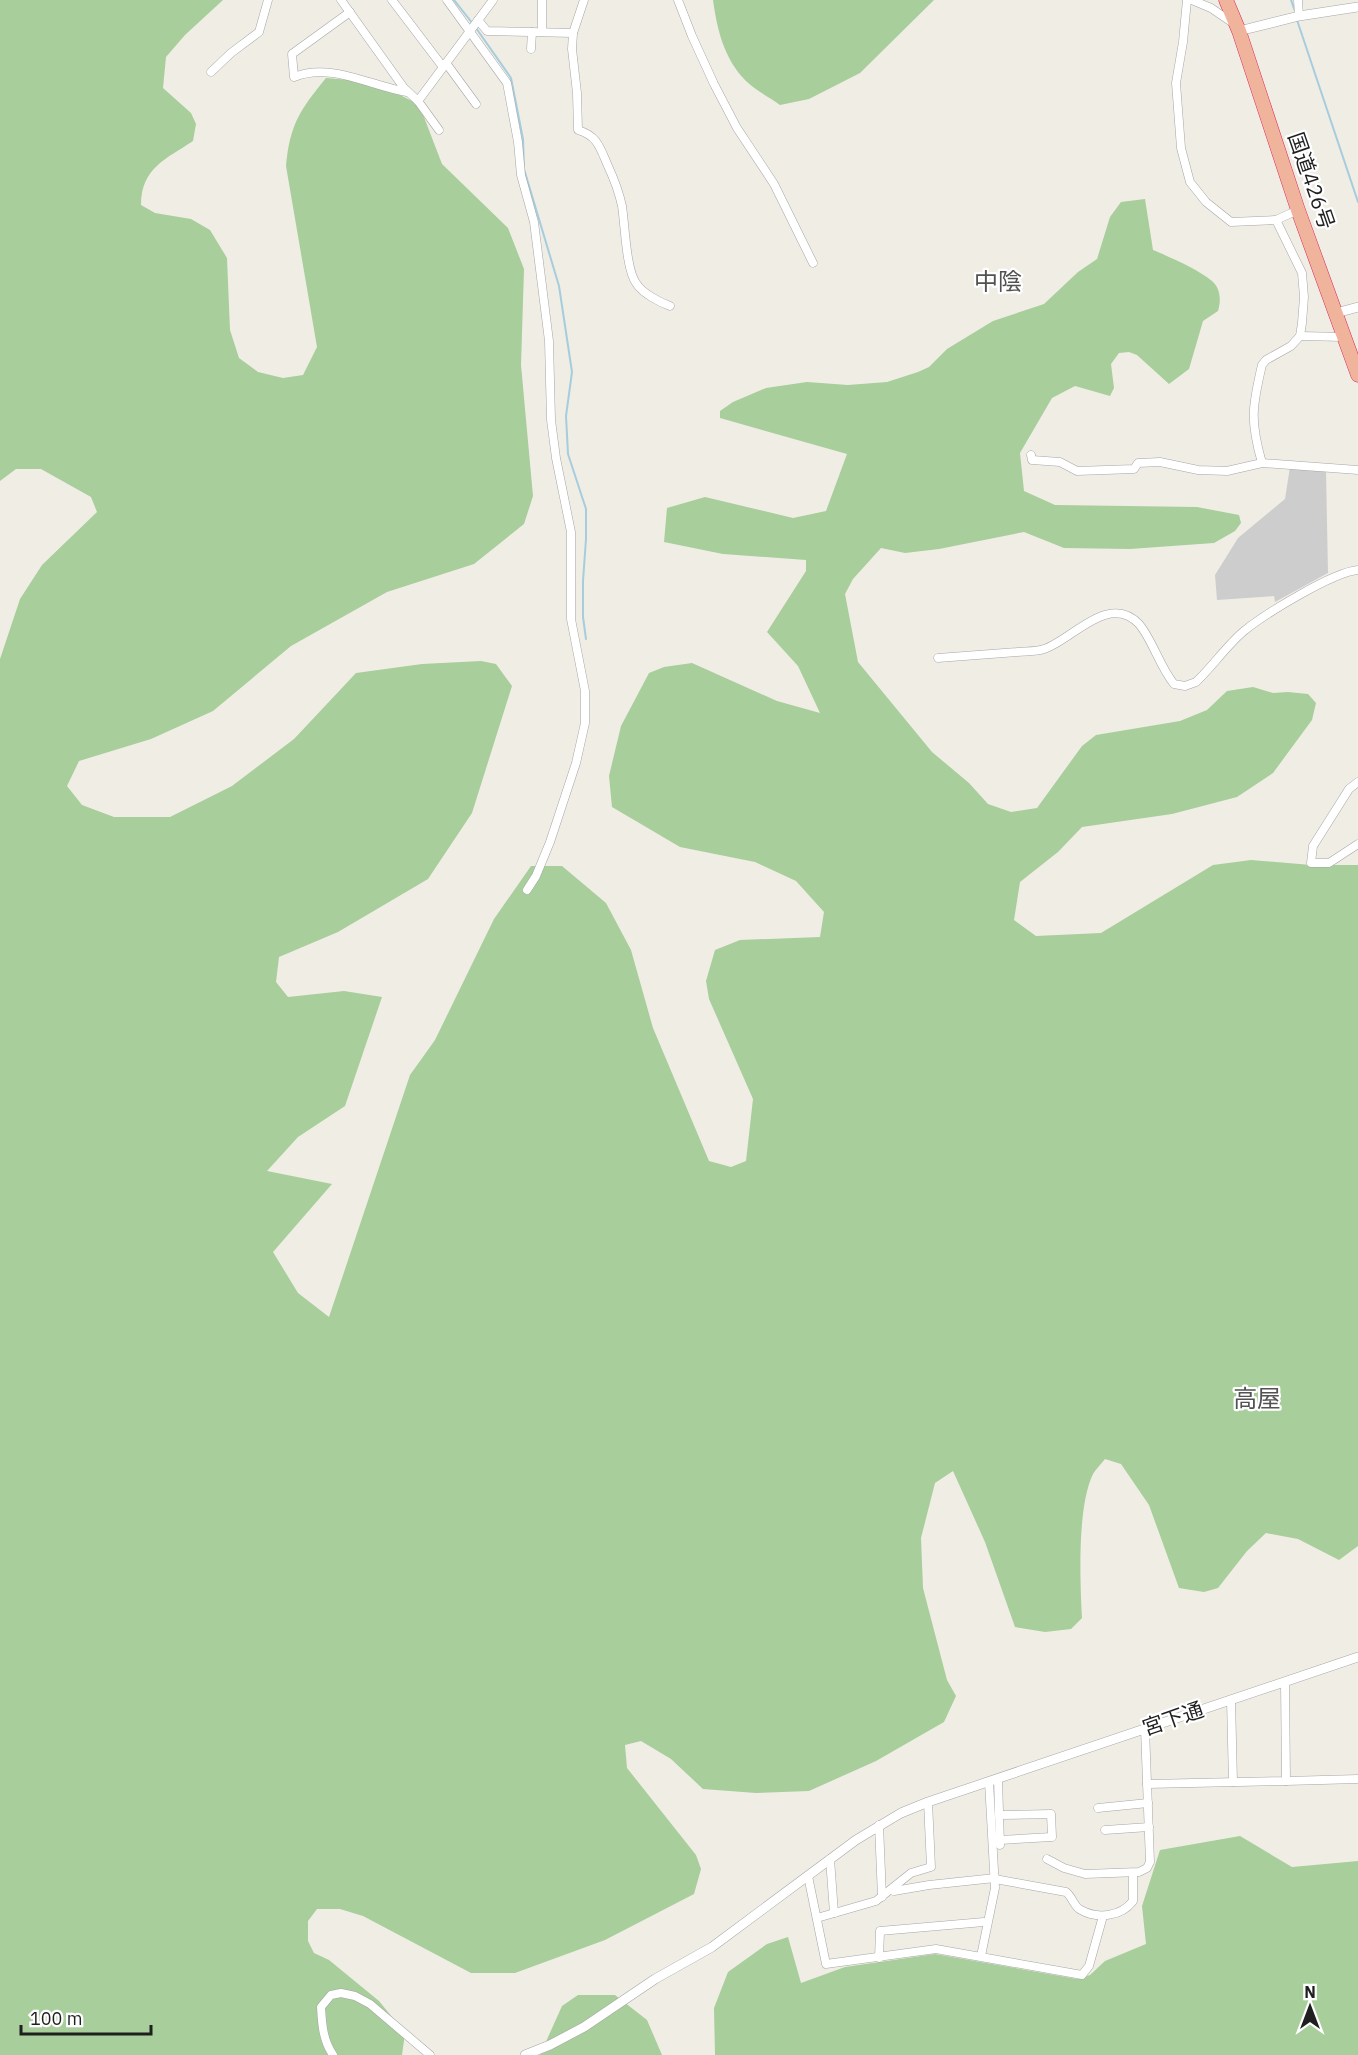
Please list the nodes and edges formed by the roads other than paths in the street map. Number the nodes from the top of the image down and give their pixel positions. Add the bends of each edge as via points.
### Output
1 (268, 0) edge
2 (341, 0) edge
3 (392, 0) edge
4 (447, 0) edge
5 (493, 0) edge
6 (542, 0) edge
7 (584, 0) edge
8 (678, 0) edge
9 (1187, 0) edge
10 (1192, 0) edge
11 (1226, 0) edge
12 (1298, 0) edge
13 (1357, 9) edge
14 (350, 12) junction
15 (1299, 16) junction
16 (478, 20) junction
17 (1238, 28) junction
18 (470, 31) junction
19 (532, 32) junction
20 (542, 32) junction
21 (573, 33) junction
22 (531, 49) dead end
23 (444, 65) junction
24 (211, 72) dead end
25 (408, 92) junction
26 (418, 101) junction
27 (476, 104) dead end
28 (439, 130) dead end
29 (1298, 210) junction
30 (1276, 220) junction
31 (813, 263) dead end
32 (670, 306) dead end
33 (1358, 308) edge
34 (1336, 313) junction
35 (1300, 336) junction
36 (1344, 337) junction
37 (1358, 375) edge
38 (1031, 455) dead end
39 (1262, 463) junction
40 (1358, 470) edge
41 (1358, 570) edge
42 (938, 658) dead end
43 (1358, 782) edge
44 (1358, 844) edge
45 (527, 890) dead end
46 (1358, 1657) edge
47 (1285, 1682) junction
48 (1231, 1700) junction
49 (1145, 1729) junction
50 (1358, 1779) edge
51 (993, 1780) junction
52 (1286, 1781) junction
53 (1233, 1782) junction
54 (1147, 1784) junction
55 (928, 1802) junction
56 (1148, 1803) junction
57 (1098, 1808) dead end
58 (999, 1815) junction
59 (879, 1825) junction
60 (1149, 1827) junction
61 (1105, 1830) dead end
62 (830, 1859) junction
63 (1047, 1860) dead end
64 (1133, 1873) junction
65 (808, 1876) junction
66 (995, 1878) junction
67 (894, 1891) dead end
68 (882, 1896) junction
69 (834, 1913) junction
70 (1103, 1916) junction
71 (817, 1918) junction
72 (984, 1923) dead end
73 (981, 1956) junction
74 (879, 1958) junction
75 (333, 2055) edge
76 (430, 2055) edge
77 (525, 2055) edge

1 - 24 street via 260,32
2 - 14 street
3 - 23 street
4 - 18 street
5 - 16 street
6 - 20 street
7 - 21 street
8 - 31 street via 714,84 774,184
9 - 30 street via 1176,83 1181,148 1190,182 1206,202 1231,222
10 - 17 street via 1211,8
11 - 17 highway, 国道426号
12 - 15 street
13 - 15 street
14 - 25 street
14 - 25 street via 292,54 294,77 308,72 336,75
15 - 17 street
16 - 18 street
16 - 19 street via 487,31
17 - 29 highway, 国道426号
18 - 23 street
18 - 45 street via 507,83 521,175 534,222 549,341 551,420 571,532 572,619 585,691 585,723 576,763 550,842
19 - 20 street
19 - 22 street
20 - 21 street
21 - 32 street via 578,130 588,133 602,147 615,180 636,284
23 - 26 street
23 - 27 street
25 - 26 street
26 - 28 street
29 - 30 street
29 - 34 highway, 国道426号
30 - 35 street via 1302,273
33 - 34 street
34 - 36 highway, 国道426号
35 - 36 street
35 - 39 street via 1262,365 1253,405
36 - 37 highway, 国道426号
38 - 39 street via 1032,460 1060,462 1089,472 1134,469 1138,463 1227,471
39 - 40 street
41 - 42 street via 1340,574 1244,631 1196,682 1185,686 1174,684 1166,675 1139,624 1114,613 1098,617 1044,649
43 - 44 street via 1349,789 1313,846 1311,863 1329,863
46 - 47 street, 宮下通
47 - 48 street, 宮下通
47 - 52 street
48 - 49 street, 宮下通
48 - 53 street
49 - 51 street, 宮下通
49 - 54 street
50 - 52 street
51 - 55 street, 宮下通
51 - 58 street
51 - 66 street
52 - 53 street
53 - 54 street
54 - 56 street
55 - 59 street, 宮下通
55 - 68 street via 931,1867 911,1873
56 - 57 street
56 - 60 street
58 - 58 street via 1051,1814 1052,1837 1000,1842
59 - 62 street, 宮下通
59 - 68 street
60 - 61 street
60 - 64 street via 1149,1865
62 - 65 street, 宮下通
62 - 69 street
63 - 64 street via 1085,1874
64 - 70 street via 1131,1904
65 - 71 street
65 - 77 street, 宮下通 via 712,1947 575,2031
66 - 67 street
66 - 70 street via 1066,1892 1079,1910
66 - 73 street
68 - 69 street
69 - 71 street
70 - 73 street via 1089,1966 1082,1975
71 - 74 street via 826,1964
72 - 74 street via 880,1932
73 - 74 street via 936,1949
75 - 76 street via 322,2029 321,2007 331,1995 341,1993 370,2004

